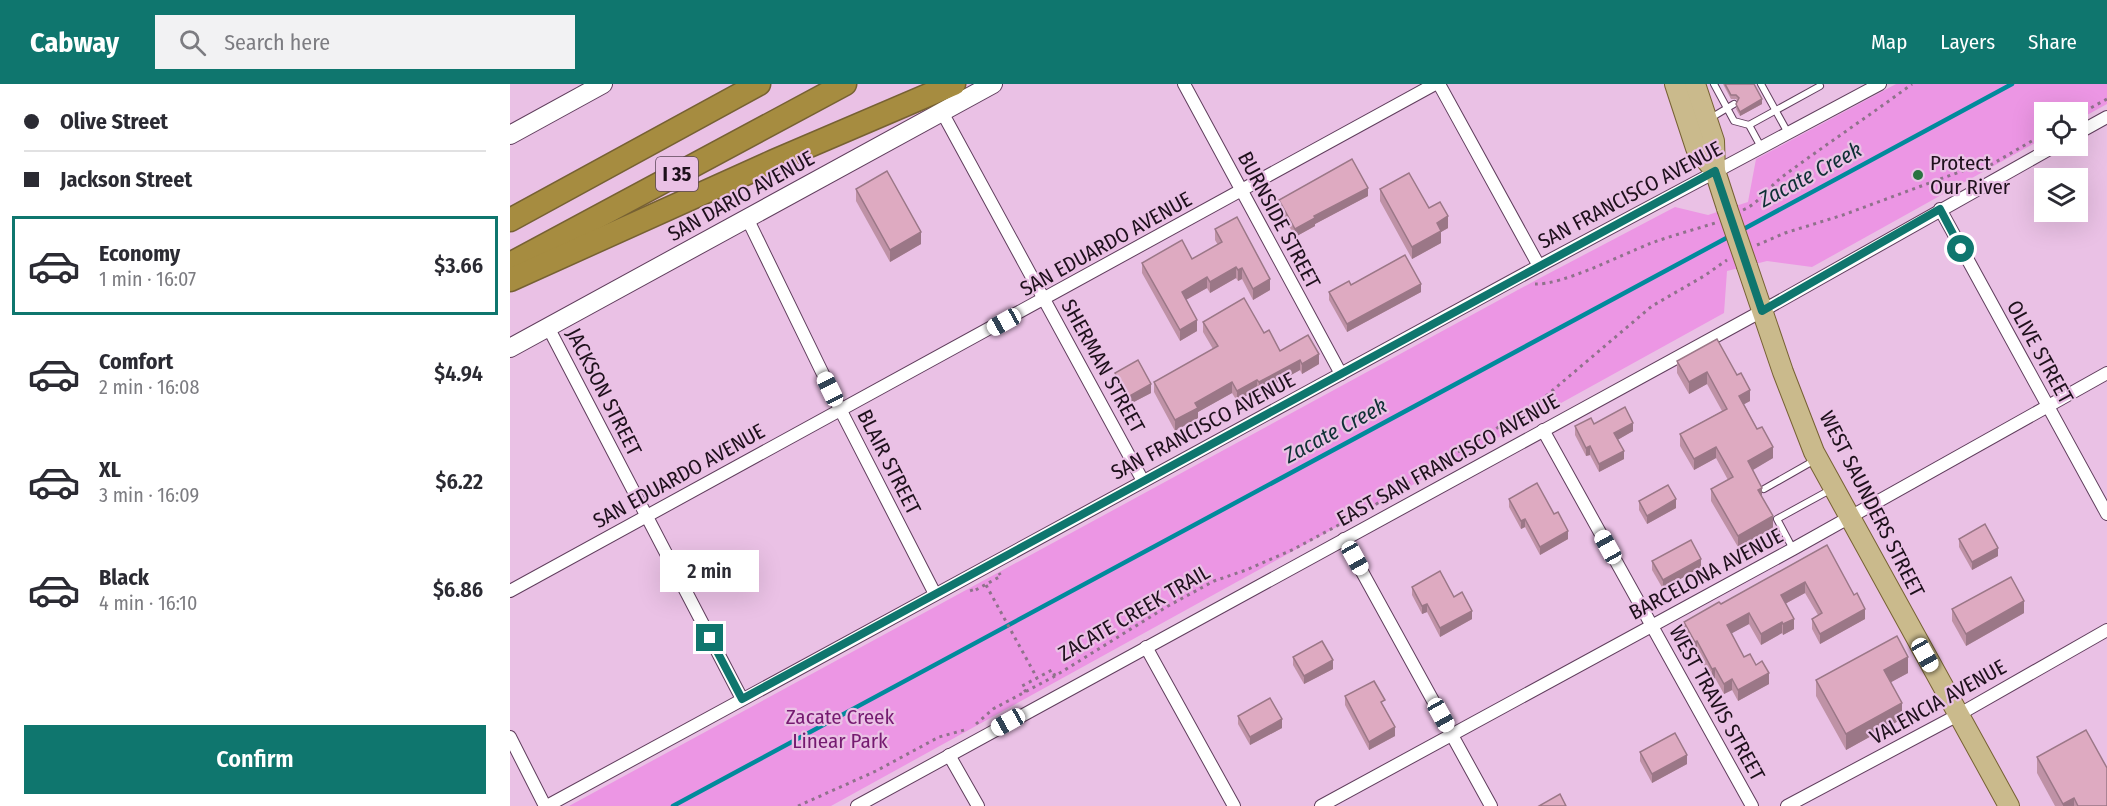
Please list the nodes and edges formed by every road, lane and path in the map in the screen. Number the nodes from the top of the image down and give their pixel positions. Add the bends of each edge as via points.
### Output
1 (603, 84) edge
2 (740, 84) edge
3 (759, 84) edge
4 (845, 84) edge
5 (954, 84) edge
6 (993, 84) edge
7 (1184, 84) edge
8 (1437, 84) edge
9 (1675, 84) edge
10 (1695, 84) edge
11 (1714, 84) edge
12 (1880, 84) edge
13 (1912, 84) edge
14 (1762, 85) edge
15 (1820, 86) dead end
16 (1725, 87) edge
17 (1718, 91) junction
18 (1755, 91) edge
19 (2107, 99) edge
20 (1734, 104) edge
21 (1727, 108) junction
22 (1775, 110) junction
23 (2088, 110) edge
24 (942, 112) junction
25 (2107, 117) edge
26 (1707, 121) junction
27 (1749, 125) junction
28 (2088, 127) edge
29 (1788, 133) junction
30 (510, 135) edge
31 (2034, 140) edge
32 (1761, 147) junction
33 (642, 148) junction
34 (2037, 156) edge
35 (1715, 171) junction
36 (1242, 192) junction
37 (1940, 209) junction
38 (1726, 215) junction
39 (747, 218) junction
40 (510, 220) edge
41 (1755, 246) dead end
42 (1738, 262) junction
43 (510, 264) edge
44 (1539, 266) junction
45 (510, 280) edge
46 (1535, 284) dead end
47 (1044, 300) junction
48 (1762, 311) junction
49 (548, 327) junction
50 (510, 348) edge
51 (2107, 373) edge
52 (1341, 374) junction
53 (2048, 405) junction
54 (841, 411) junction
55 (1543, 430) junction
56 (1818, 458) junction
57 (1143, 481) junction
58 (1833, 488) junction
59 (1764, 489) edge
60 (2107, 514) edge
61 (646, 517) junction
62 (1849, 517) junction
63 (1344, 539) junction
64 (1793, 549) junction
65 (986, 585) junction
66 (510, 591) edge
67 (935, 594) junction
68 (1651, 625) junction
69 (2107, 630) edge
70 (1146, 646) junction
71 (1055, 676) junction
72 (1037, 678) junction
73 (1026, 692) junction
74 (742, 699) junction
75 (1958, 715) junction
76 (1452, 735) junction
77 (510, 737) edge
78 (950, 755) junction
79 (546, 806) edge
80 (798, 806) edge
81 (857, 806) edge
82 (978, 806) edge
83 (1234, 806) edge
84 (1321, 806) edge
85 (1491, 806) edge
86 (1752, 806) edge
87 (1787, 806) edge
88 (2008, 806) edge

1 - 30 main road
2 - 33 highway
3 - 33 highway, I 35
4 - 43 highway, I 35
5 - 45 highway
6 - 24 main road, SAN DARIO AVENUE
7 - 36 street, BURNSIDE STREET
8 - 36 street, SAN EDUARDO AVENUE
8 - 44 street
9 - 35 main road via 1696,148
10 - 26 main road
11 - 17 lane
12 - 29 street, SAN FRANCISCO AVENUE
13 - 38 path via 1770,186 1754,206
14 - 18 lane
14 - 22 lane
15 - 22 lane
16 - 17 lane
17 - 21 lane
19 - 23 path
20 - 21 lane
21 - 26 lane
21 - 27 lane via 1734,121
22 - 27 lane
22 - 29 lane
24 - 39 main road, SAN DARIO AVENUE
24 - 47 street, SHERMAN STREET
25 - 28 street
26 - 35 main road via 1714,141
27 - 32 lane
29 - 32 street, SAN FRANCISCO AVENUE
31 - 41 path via 1987,167 1974,167
32 - 35 street, SAN FRANCISCO AVENUE
33 - 40 highway, I 35
34 - 37 street, EAST SAN FRANCISCO AVENUE
35 - 38 main road, WEST SAUNDERS STREET
35 - 44 street, SAN FRANCISCO AVENUE
36 - 47 street, SAN EDUARDO AVENUE
36 - 52 street, BURNSIDE STREET
37 - 48 street, EAST SAN FRANCISCO AVENUE
37 - 53 street, OLIVE STREET
38 - 42 main road, WEST SAUNDERS STREET, bridge
38 - 46 path via 1560,279
39 - 49 main road, SAN DARIO AVENUE
39 - 54 street, BLAIR STREET
42 - 48 main road, WEST SAUNDERS STREET
42 - 71 path, ZACATE CREEK TRAIL via 1704,276 1652,306 1520,418 1502,425 1372,507 1304,544 1214,580
44 - 52 street, SAN FRANCISCO AVENUE
47 - 54 street, SAN EDUARDO AVENUE
47 - 57 street, SHERMAN STREET
48 - 55 street, EAST SAN FRANCISCO AVENUE
48 - 56 main road, WEST SAUNDERS STREET
49 - 50 main road, SAN DARIO AVENUE
49 - 61 street, JACKSON STREET
51 - 53 street, BARCELONA AVENUE
52 - 57 street, SAN FRANCISCO AVENUE
53 - 60 street, OLIVE STREET
53 - 62 street, BARCELONA AVENUE
54 - 61 street, SAN EDUARDO AVENUE
54 - 67 street, BLAIR STREET
55 - 63 street, EAST SAN FRANCISCO AVENUE
55 - 68 street, WEST TRAVIS STREET
56 - 58 main road, WEST SAUNDERS STREET
56 - 59 lane
57 - 67 street, SAN FRANCISCO AVENUE
58 - 62 main road, WEST SAUNDERS STREET
58 - 64 lane via 1778,519
61 - 66 street, SAN EDUARDO AVENUE
61 - 74 street, JACKSON STREET
62 - 64 street, BARCELONA AVENUE
62 - 75 main road, WEST SAUNDERS STREET
63 - 70 street, EAST SAN FRANCISCO AVENUE
63 - 76 street
64 - 68 street, BARCELONA AVENUE
65 - 65 path via 1001,576 999,573 971,589 972,592
65 - 72 path
67 - 74 street, SAN FRANCISCO AVENUE
68 - 76 street, BARCELONA AVENUE
68 - 86 street, WEST TRAVIS STREET
69 - 75 street, VALENCIA AVENUE
70 - 78 street, EAST SAN FRANCISCO AVENUE
70 - 83 street
71 - 72 path via 1052,670
71 - 73 path, ZACATE CREEK TRAIL
72 - 73 path via 1022,686
73 - 80 path, ZACATE CREEK TRAIL via 993,709 975,726 939,737
74 - 79 street, SAN FRANCISCO AVENUE
75 - 87 street, VALENCIA AVENUE
75 - 88 main road, WEST SAUNDERS STREET
76 - 84 street, BARCELONA AVENUE
76 - 85 street
77 - 79 street
78 - 81 street, EAST SAN FRANCISCO AVENUE
78 - 82 street

